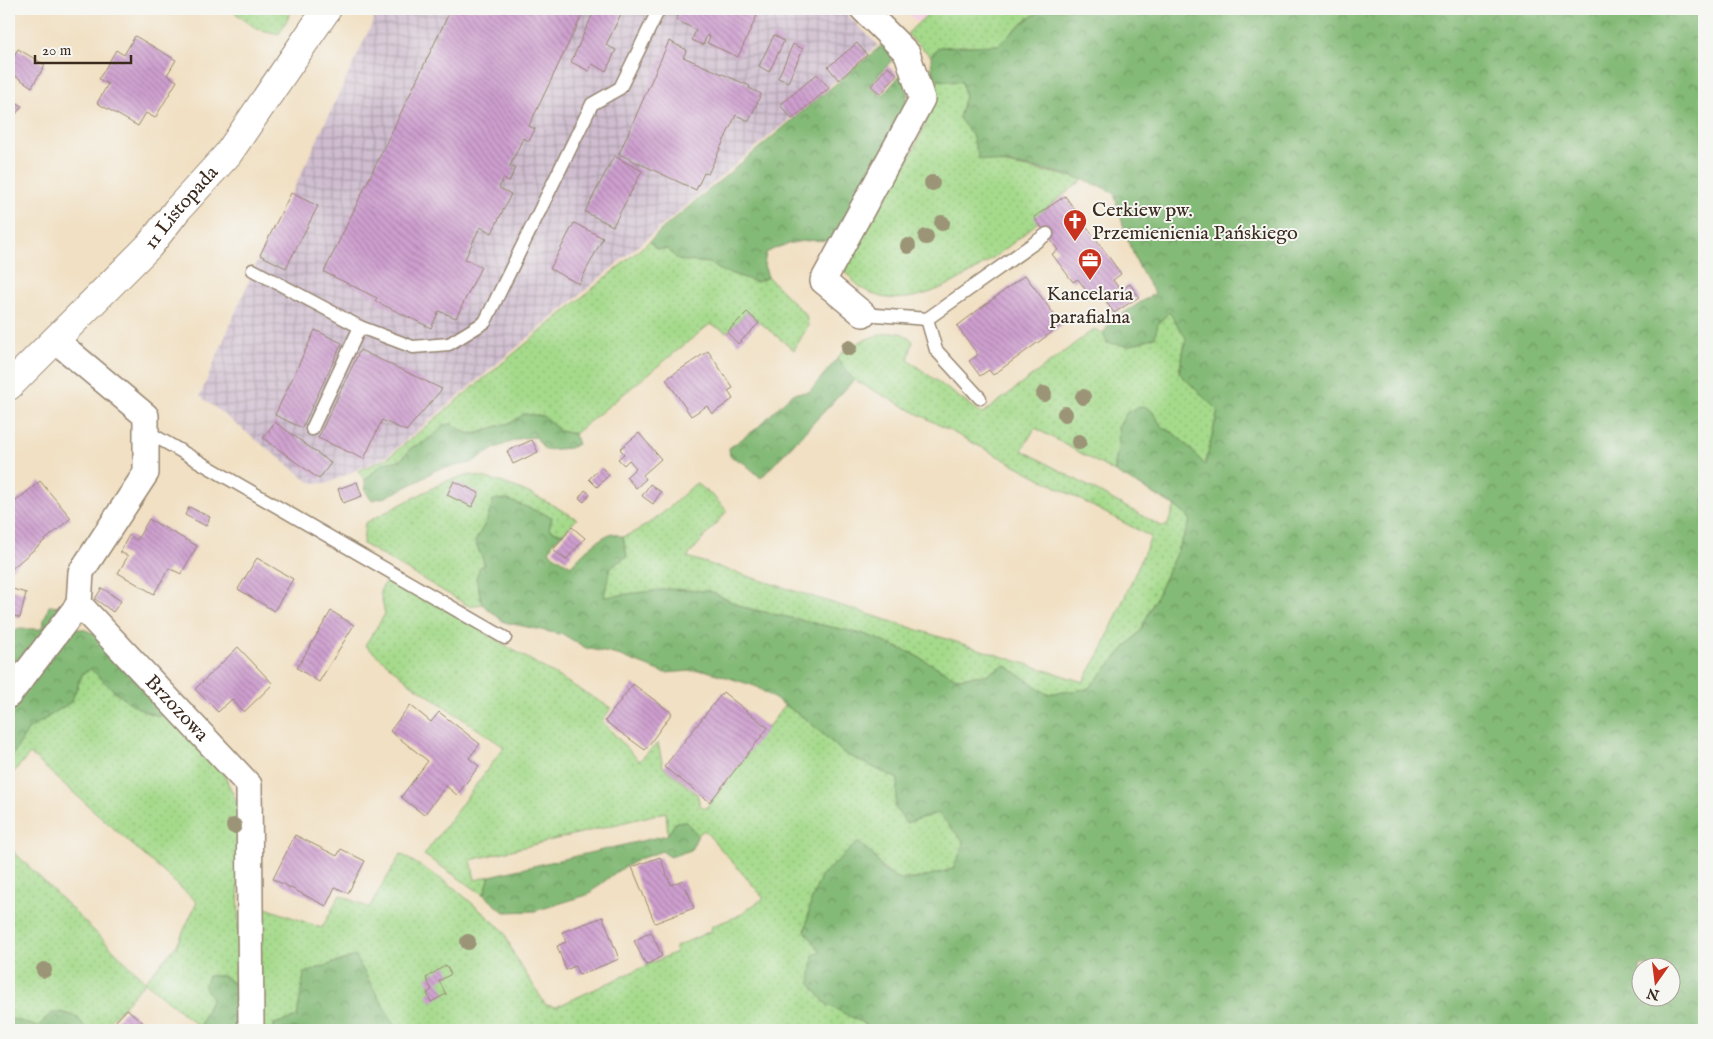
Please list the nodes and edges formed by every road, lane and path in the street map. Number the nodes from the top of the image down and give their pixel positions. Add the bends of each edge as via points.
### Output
1 (327, 9) edge
2 (659, 9) edge
3 (862, 9) edge
4 (1046, 234) dead end
5 (253, 270) dead end
6 (863, 314) joint
7 (928, 319) junction
8 (360, 327) junction
9 (55, 340) junction
10 (9, 386) edge
11 (980, 398) dead end
12 (146, 423) junction
13 (312, 429) dead end
14 (79, 604) junction
15 (504, 638) dead end
16 (9, 695) edge
17 (251, 1030) edge

1 - 9 street, 11 Listopada via 228,154 149,246
2 - 8 lane via 620,88 592,104 485,322 449,344 414,346
3 - 6 street via 907,53 922,98 823,281
4 - 7 lane
5 - 8 lane
6 - 7 lane
7 - 11 lane via 936,350
8 - 13 lane
9 - 10 street, 11 Listopada
9 - 12 street
12 - 14 street via 146,473 81,572
12 - 15 lane
14 - 16 street
14 - 17 street, Brzozowa via 249,785

